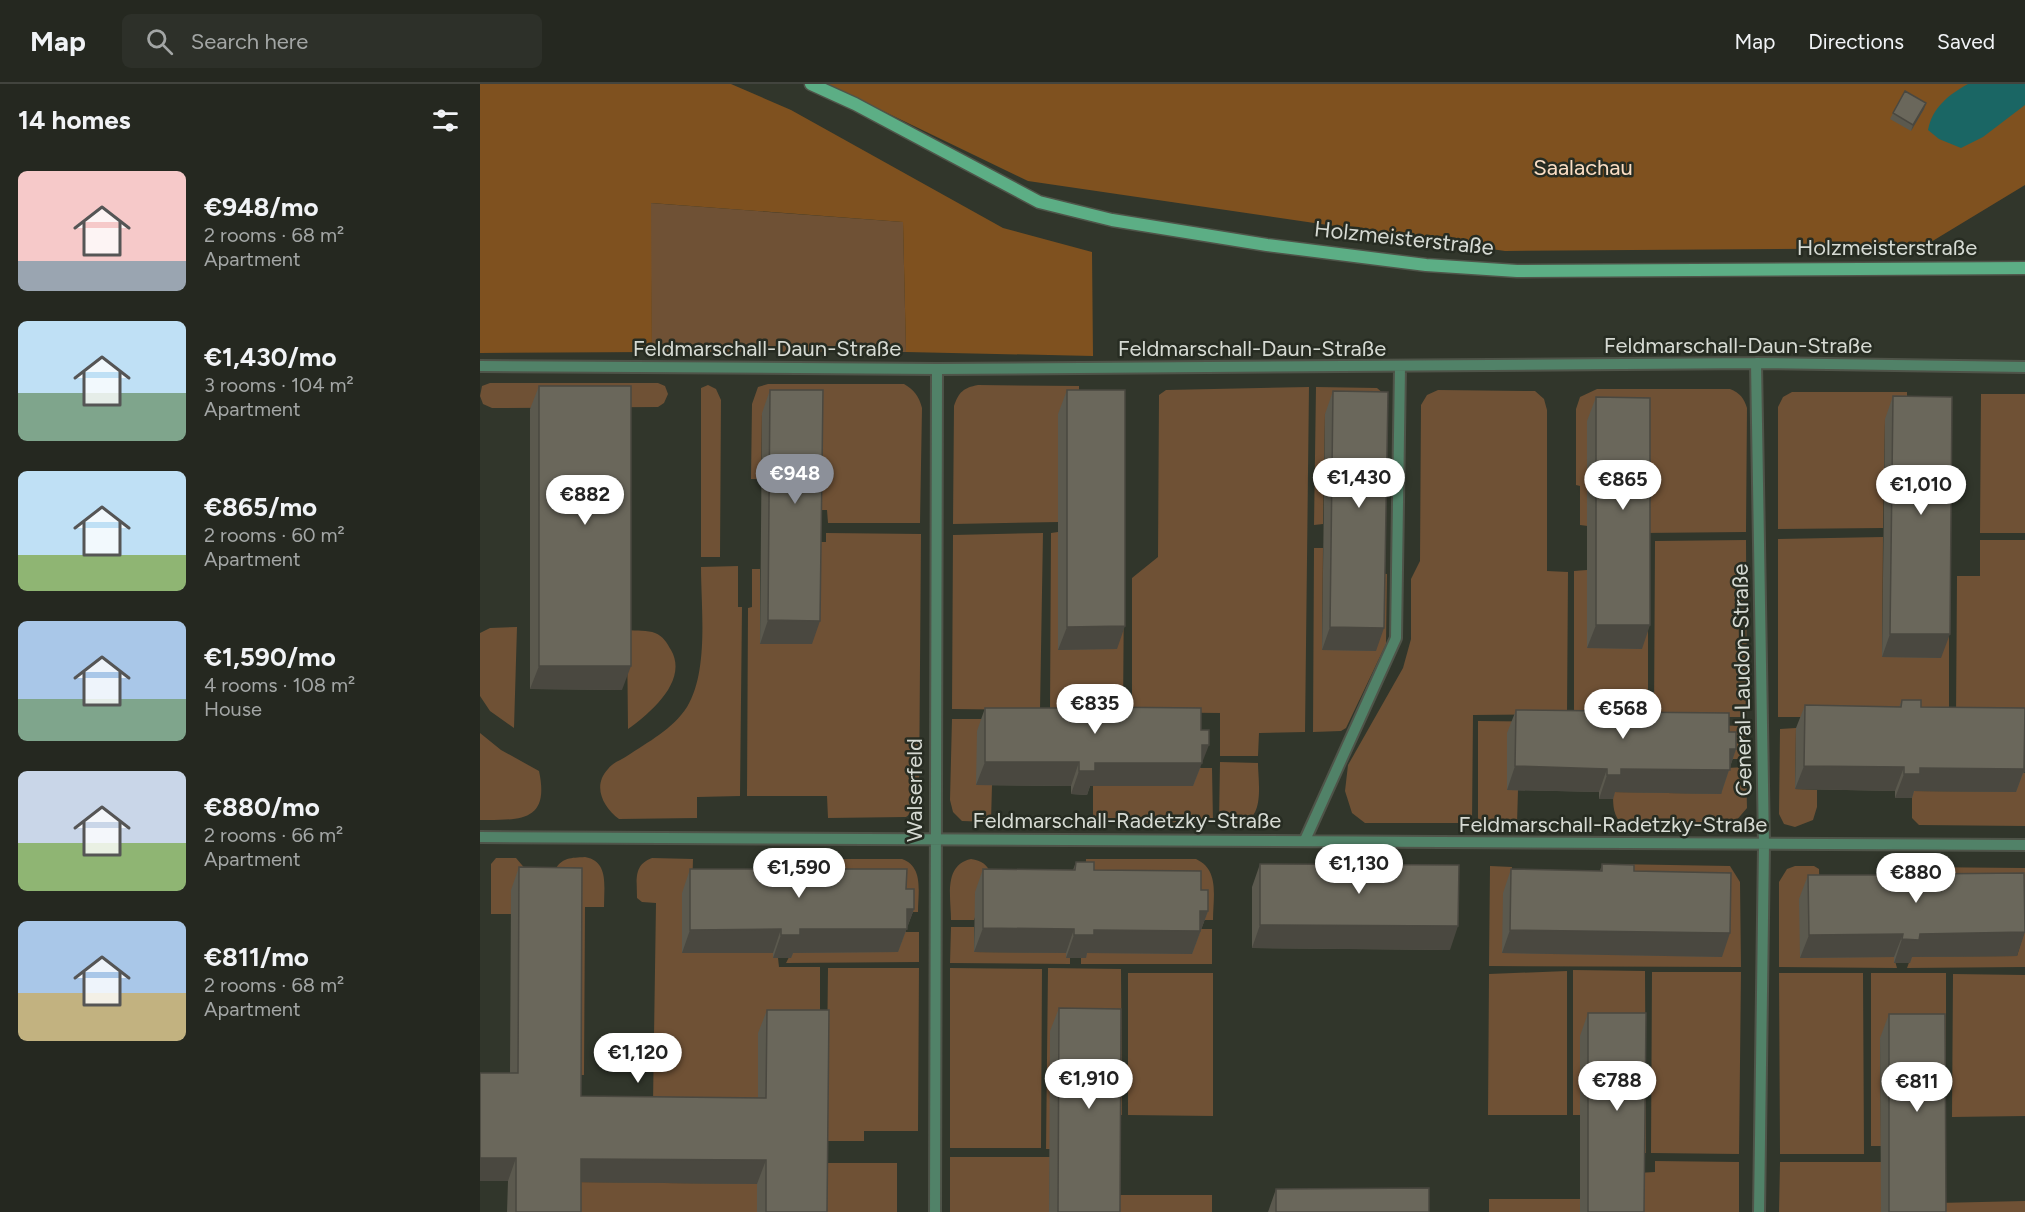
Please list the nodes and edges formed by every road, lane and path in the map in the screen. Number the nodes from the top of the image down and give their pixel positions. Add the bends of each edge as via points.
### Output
1 (811, 84) edge
2 (2025, 268) edge
3 (1756, 363) junction
4 (480, 366) edge
5 (1400, 366) junction
6 (2025, 367) edge
7 (937, 369) junction
8 (480, 837) edge
9 (934, 839) junction
10 (1305, 840) junction
11 (1764, 845) junction
12 (2025, 845) edge
13 (935, 1212) edge
14 (1759, 1212) edge

1 - 2 street, Holzmeisterstraße via 1039,202 1112,220 1267,244 1426,265 1517,271
3 - 5 lane, Feldmarschall-Daun-Straße
3 - 6 lane, Feldmarschall-Daun-Straße
3 - 11 lane, General-Laudon-Straße
4 - 7 lane, Feldmarschall-Daun-Straße
5 - 7 lane, Feldmarschall-Daun-Straße
5 - 10 lane via 1396,638
7 - 9 lane, Walserfeld
8 - 9 lane, Feldmarschall-Radetzky-Straße
9 - 10 lane, Feldmarschall-Radetzky-Straße
9 - 13 lane, Walserfeld
10 - 11 lane, Feldmarschall-Radetzky-Straße
11 - 12 lane, Feldmarschall-Radetzky-Straße
11 - 14 lane, General-Laudon-Straße

